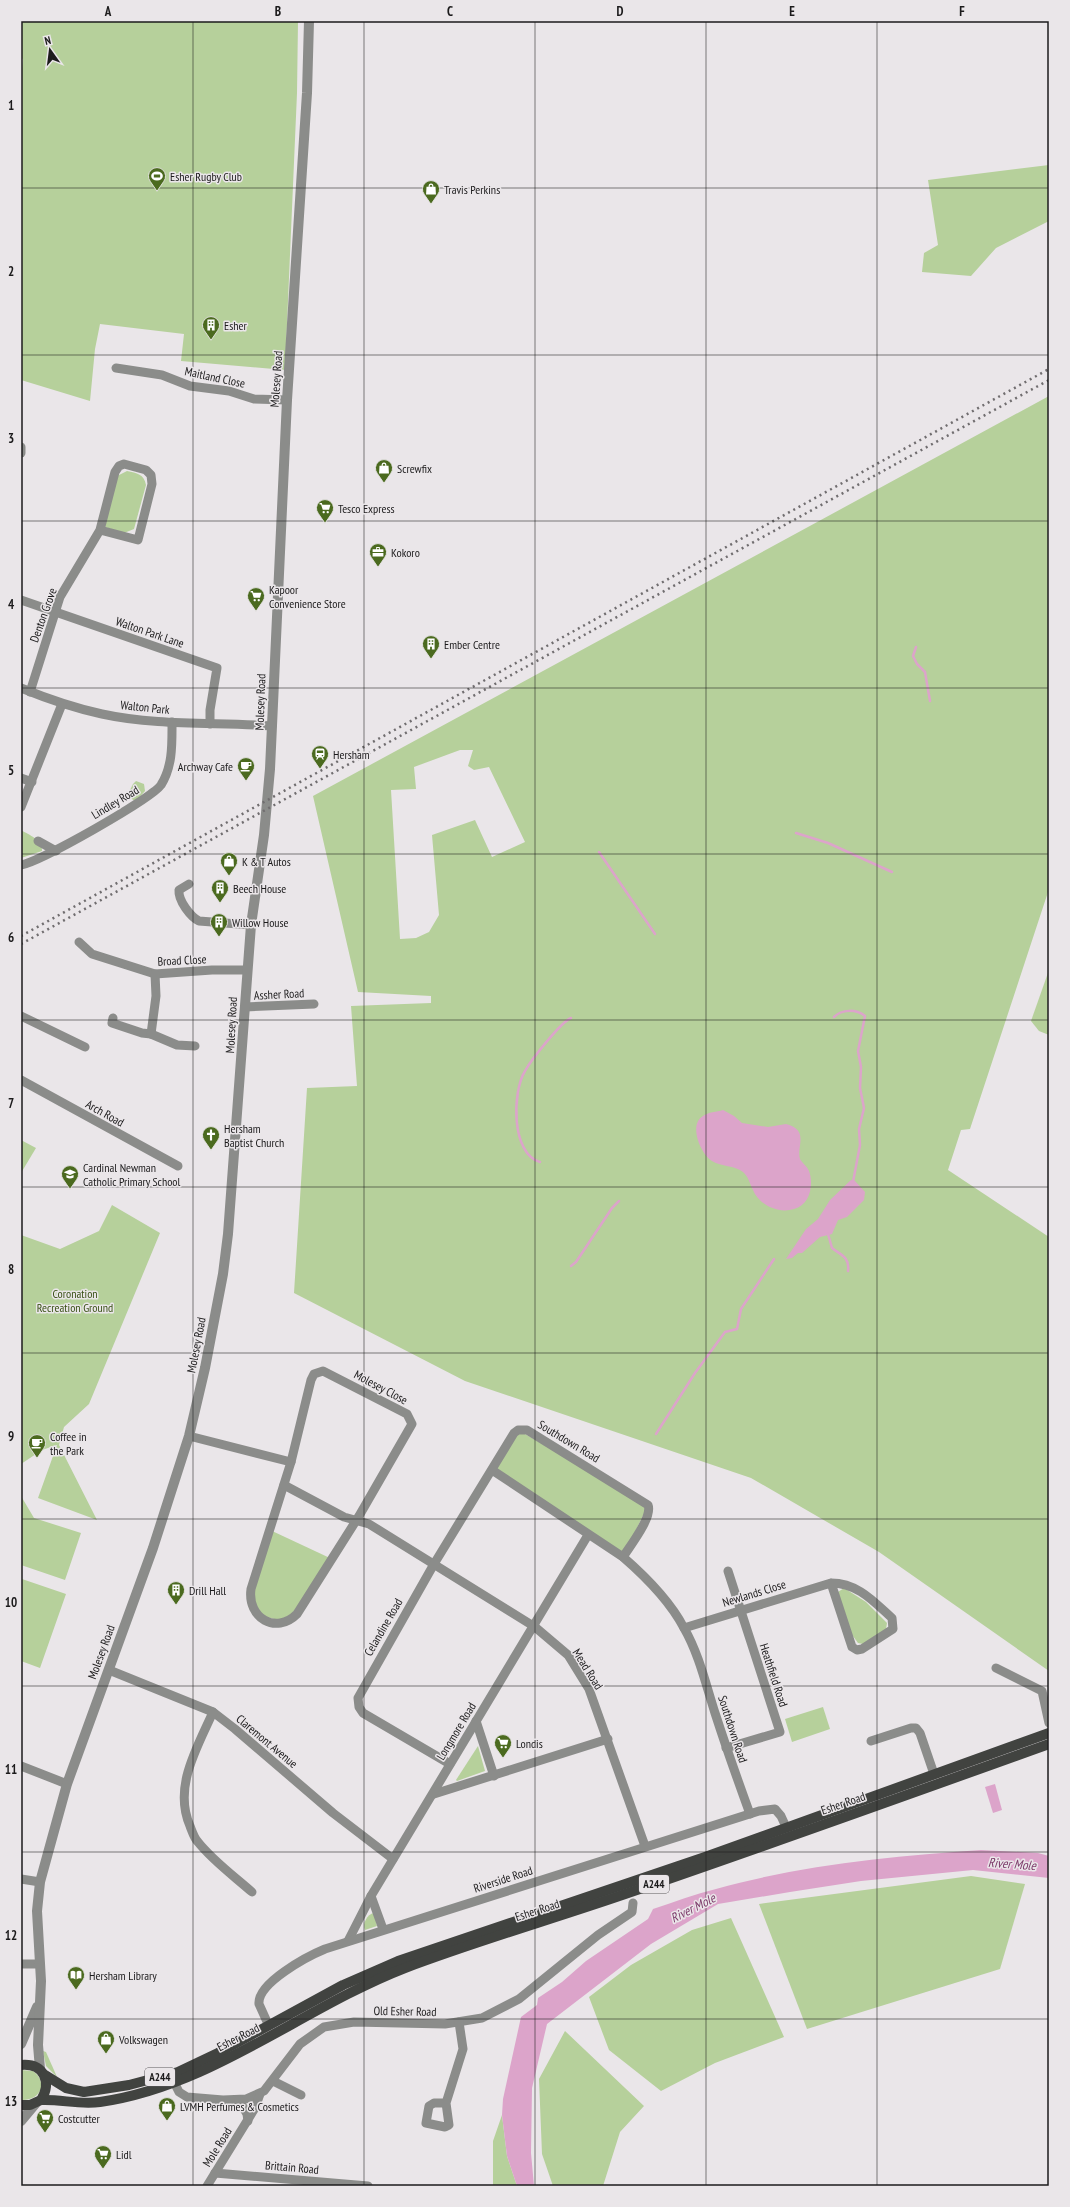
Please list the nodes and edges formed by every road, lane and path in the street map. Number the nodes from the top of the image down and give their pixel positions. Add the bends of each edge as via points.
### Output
1 (310, 21) edge
2 (116, 368) dead end
3 (287, 400) junction
4 (21, 447) edge
5 (21, 453) edge
6 (100, 530) junction
7 (21, 600) edge
8 (56, 611) junction
9 (25, 690) edge
10 (62, 704) junction
11 (172, 722) junction
12 (210, 724) junction
13 (272, 726) junction
14 (21, 778) edge
15 (32, 782) junction
16 (21, 807) edge
17 (38, 841) dead end
18 (56, 851) junction
19 (21, 865) edge
20 (189, 884) dead end
21 (251, 925) junction
22 (80, 941) dead end
23 (247, 970) junction
24 (155, 974) junction
25 (314, 1004) dead end
26 (245, 1007) junction
27 (21, 1016) edge
28 (113, 1018) dead end
29 (151, 1034) junction
30 (194, 1046) dead end
31 (85, 1047) dead end
32 (21, 1080) edge
33 (178, 1166) dead end
34 (189, 1436) junction
35 (291, 1462) junction
36 (492, 1470) junction
37 (284, 1485) junction
38 (355, 1520) junction
39 (588, 1535) junction
40 (623, 1557) junction
41 (434, 1564) junction
42 (728, 1571) dead end
43 (831, 1583) junction
44 (740, 1609) junction
45 (535, 1627) junction
46 (684, 1628) junction
47 (996, 1668) dead end
48 (109, 1670) junction
49 (213, 1712) junction
50 (476, 1721) junction
51 (1049, 1723) edge
52 (1049, 1733) edge
53 (608, 1739) junction
54 (871, 1741) dead end
55 (1049, 1744) edge
56 (726, 1748) junction
57 (450, 1764) junction
58 (21, 1766) edge
59 (934, 1774) junction
60 (494, 1776) junction
61 (67, 1784) junction
62 (434, 1794) junction
63 (750, 1814) junction
64 (786, 1827) junction
65 (645, 1846) junction
66 (393, 1859) junction
67 (21, 1879) edge
68 (40, 1882) junction
69 (252, 1892) dead end
70 (371, 1896) junction
71 (633, 1903) dead end
72 (384, 1930) junction
73 (348, 1941) junction
74 (21, 1964) edge
75 (40, 1964) junction
76 (39, 2003) junction
77 (459, 2022) junction
78 (268, 2024) junction
79 (21, 2044) edge
80 (21, 2065) edge
81 (42, 2072) junction
82 (273, 2081) junction
83 (174, 2082) junction
84 (260, 2094) junction
85 (301, 2095) dead end
86 (239, 2100) junction
87 (38, 2102) junction
88 (446, 2103) dead end
89 (21, 2104) edge
90 (21, 2121) edge
91 (248, 2121) junction
92 (215, 2173) junction
93 (318, 2184) edge
94 (207, 2186) edge
95 (368, 2186) edge

1 - 3 street, Molesey Road
2 - 3 street, Maitland Close via 162,375 190,386 229,391 254,399
3 - 13 street, Molesey Road
4 - 5 street
6 - 6 street, Denton Grove via 115,472 119,466 124,464 146,470 151,475 152,484 138,540
6 - 8 street, Denton Grove via 60,597
7 - 8 street, Walton Park Lane
8 - 9 street, Denton Grove
8 - 12 street, Walton Park Lane via 217,668
9 - 10 street, Walton Park
10 - 11 street, Walton Park via 109,715
10 - 15 street
11 - 12 street, Walton Park
11 - 18 street, Lindley Road via 170,762 160,786 144,800
12 - 13 street, Walton Park
13 - 21 street, Molesey Road via 264,835
14 - 15 street
15 - 16 street
17 - 18 street
18 - 19 street, Lindley Road via 31,864
20 - 21 street via 179,890 179,895 193,918 199,921
21 - 23 street, Molesey Road
22 - 24 street, Broad Close via 92,954
23 - 24 street, Broad Close
23 - 26 street, Molesey Road
24 - 29 street via 156,996
25 - 26 street, Assher Road
26 - 34 street, Molesey Road via 223,1274
27 - 31 street
28 - 29 street via 112,1023 142,1034
29 - 30 street via 177,1045
32 - 33 street, Arch Road
34 - 35 street
34 - 48 street, Molesey Road via 153,1548
35 - 37 street, Molesey Close
35 - 38 street, Molesey Close via 311,1380 318,1372 323,1371 407,1414 412,1424 410,1431
36 - 39 street, Southdown Road
36 - 40 street, Southdown Road via 514,1433 523,1429 645,1502 650,1509 648,1518
36 - 41 street, Celandine Road
37 - 38 street via 344,1517
37 - 38 street, Molesey Close via 251,1589 252,1609 265,1621 286,1622 297,1614
38 - 41 street, Mead Road via 369,1524
39 - 40 street, Southdown Road
39 - 45 street, Longmore Road
40 - 46 street, Southdown Road via 655,1588
41 - 45 street, Mead Road
41 - 57 street, Celandine Road via 360,1692 359,1707 363,1713
42 - 44 street, Heathfield Road
43 - 43 street, Newlands Close via 852,1647 862,1649 893,1629 892,1618 864,1593 845,1583
43 - 44 street, Newlands Close
44 - 46 street, Newlands Close
44 - 56 street, Heathfield Road via 780,1732
45 - 50 street, Longmore Road
45 - 53 street, Mead Road via 568,1655 589,1689
46 - 56 street, Southdown Road via 698,1660
47 - 51 street via 1042,1691
48 - 49 street, Claremont Avenue
48 - 61 street, Molesey Road
49 - 66 street, Claremont Avenue via 333,1813
49 - 69 street via 190,1762 183,1795 186,1816 197,1841
50 - 57 street, Longmore Road
50 - 60 street
52 - 59 main road, Esher Road / A244
53 - 60 street
53 - 65 street, Mead Road
54 - 59 street via 916,1728
55 - 83 main road, Esher Road / A244 via 630,1892 405,1968
56 - 63 street, Southdown Road
57 - 62 street, Longmore Road
58 - 61 street
59 - 64 main road, Esher Road / A244
60 - 62 street
61 - 68 street, Molesey Road
62 - 66 street, Longmore Road
63 - 64 street, Riverside Road via 775,1809
63 - 65 street, Riverside Road
64 - 78 main road, Esher Road / A244 via 398,1961 343,1985
65 - 72 street, Riverside Road
66 - 70 street, Longmore Road
67 - 68 street
68 - 75 street, Molesey Road via 37,1911
70 - 72 street
70 - 73 street, Longmore Road
71 - 77 street, Old Esher Road via 632,1912 598,1934 518,1999 482,2018
72 - 73 street, Riverside Road
73 - 78 street, Riverside Road via 304,1958 268,1985 258,2001
74 - 75 street
75 - 76 street, Molesey Road
76 - 79 street, Molesey Road
76 - 81 street, Molesey Road via 38,2058
77 - 82 street, Old Esher Road via 354,2022 330,2025 304,2039
77 - 88 street via 463,2049
78 - 81 main road, Esher Road / A244 via 189,2067 145,2082 84,2092 66,2088
80 - 81 main road, Esher Road via 29,2065
81 - 87 main road via 46,2090
82 - 84 street, Old Esher Road
82 - 85 street
83 - 86 street, Old Esher Road via 179,2092 187,2097
83 - 87 main road, Esher Road / A244 via 123,2098 95,2103
84 - 86 street, Old Esher Road
84 - 91 street, Mole Road
86 - 91 street, Mole Road
87 - 89 main road, Esher Road
87 - 90 street
91 - 92 street, Mole Road
92 - 93 street, Brittain Road
92 - 94 street, Mole Road
93 - 95 street, Brittain Road

